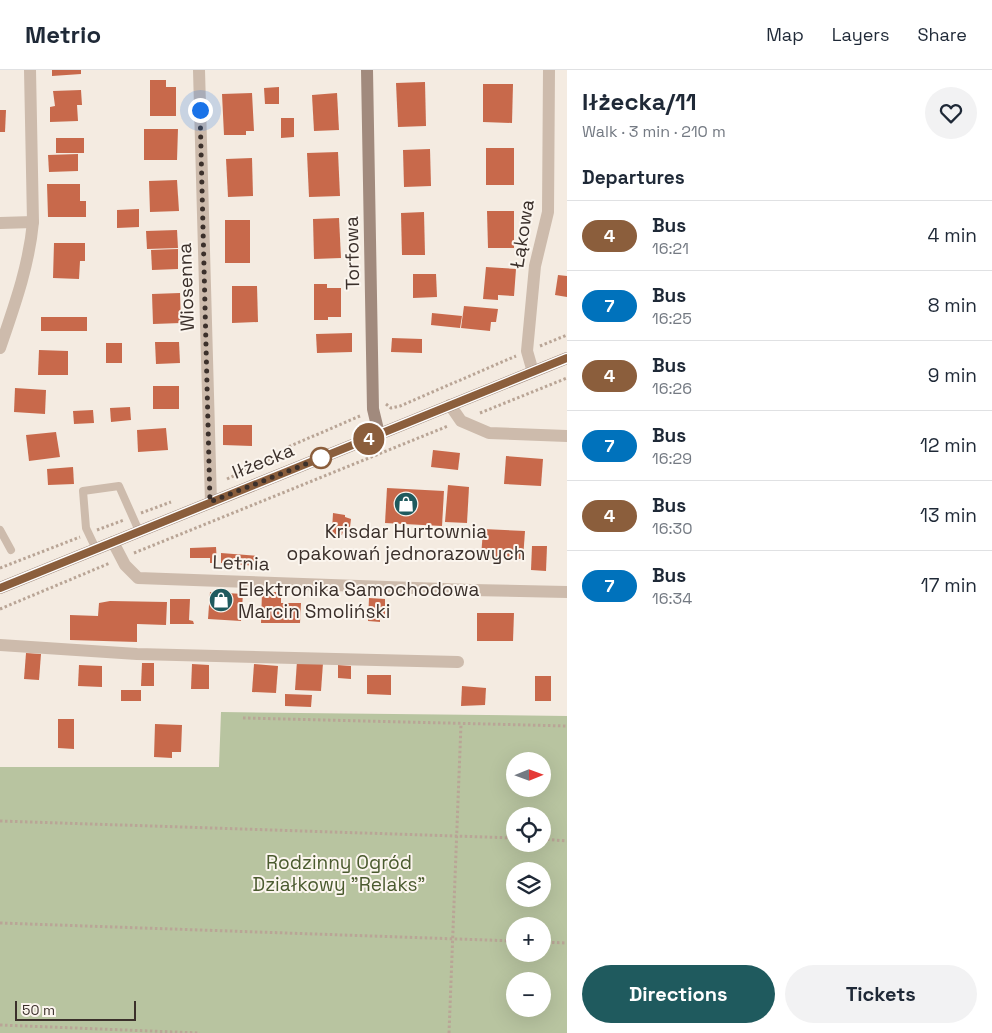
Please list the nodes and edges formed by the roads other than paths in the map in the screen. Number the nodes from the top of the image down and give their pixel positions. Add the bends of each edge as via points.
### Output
1 (30, 70) edge
2 (199, 70) edge
3 (367, 70) edge
4 (549, 70) edge
5 (33, 222) junction
6 (0, 223) edge
7 (0, 348) edge
8 (567, 358) edge
9 (533, 372) junction
10 (450, 405) junction
11 (380, 434) junction
12 (567, 436) edge
13 (210, 502) junction
14 (0, 530) edge
15 (139, 531) junction
16 (112, 542) junction
17 (96, 549) junction
18 (11, 550) dead end
19 (0, 588) edge
20 (567, 592) edge
21 (0, 645) edge
22 (458, 662) dead end

1 - 5 street
2 - 13 street, Wiosenna
3 - 11 street, Torfowa via 373,409
4 - 9 street, Łąkowa via 548,212 535,266 527,351
5 - 6 street
5 - 7 street via 31,248
8 - 9 street, Iłżecka
9 - 10 street, Iłżecka
10 - 11 street, Iłżecka
10 - 12 street via 462,421 489,433
11 - 13 street, Iłżecka
13 - 15 street, Iłżecka
14 - 18 lane
15 - 16 street, Iłżecka
15 - 17 lane via 119,486 83,492 86,528
16 - 17 street, Iłżecka
16 - 20 street, Letnia via 138,578
17 - 19 street, Iłżecka
21 - 22 street via 137,654

